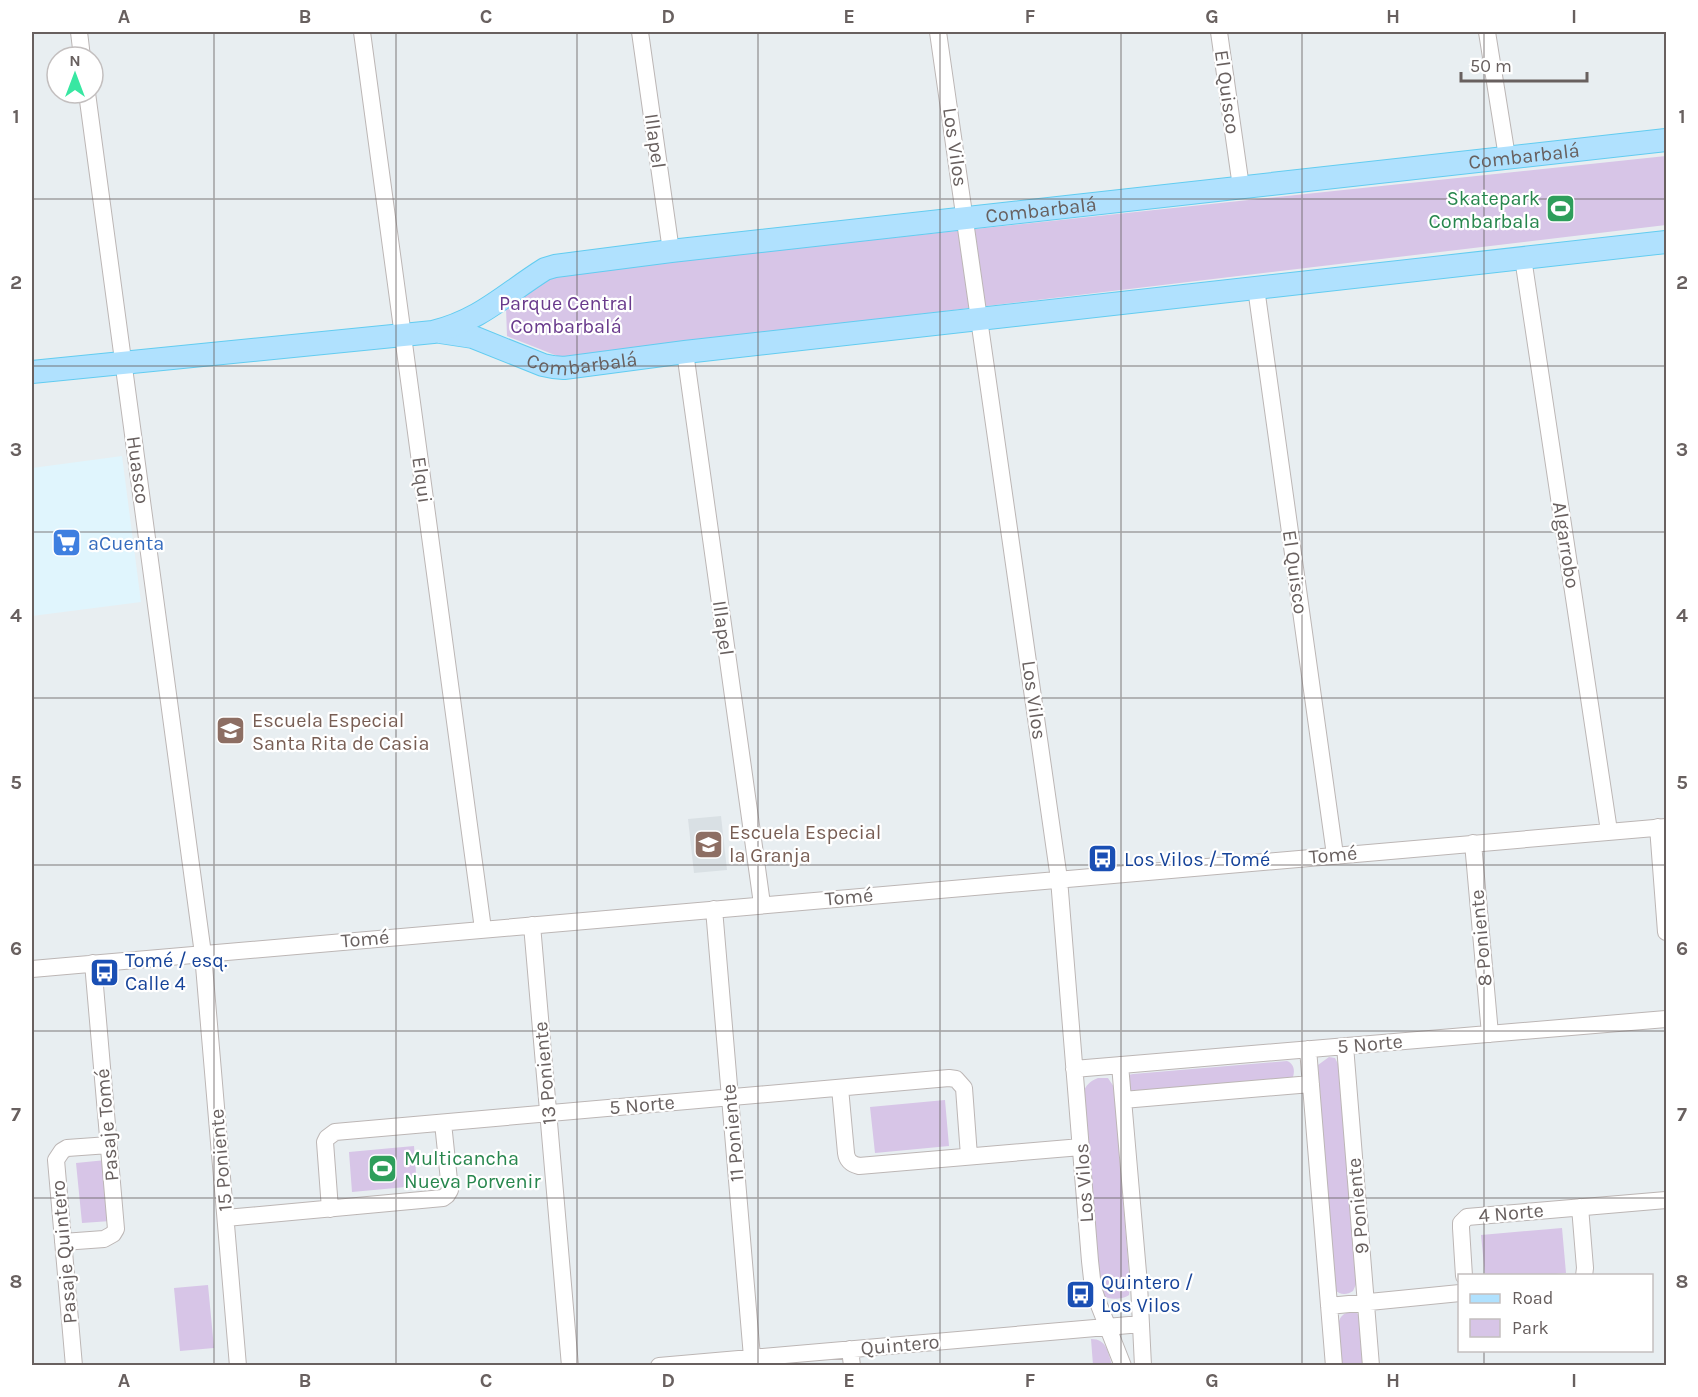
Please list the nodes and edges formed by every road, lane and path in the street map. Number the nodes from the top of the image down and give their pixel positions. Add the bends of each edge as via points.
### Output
1 (362, 32) edge
2 (640, 32) edge
3 (938, 32) edge
4 (1219, 32) edge
5 (1487, 32) edge
6 (89, 105) edge
7 (1666, 140) edge
8 (1507, 158) junction
9 (1241, 187) junction
10 (965, 218) junction
11 (1666, 242) edge
12 (671, 251) junction
13 (1523, 258) junction
14 (1256, 288) junction
15 (499, 301) junction
16 (979, 319) junction
17 (433, 332) junction
18 (403, 335) junction
19 (507, 351) junction
20 (685, 352) junction
21 (124, 363) junction
22 (32, 372) edge
23 (1662, 827) edge
24 (1609, 831) junction
25 (1473, 843) junction
26 (1335, 855) junction
27 (1059, 879) junction
28 (762, 904) junction
29 (714, 909) junction
30 (532, 925) junction
31 (483, 929) junction
32 (1666, 932) edge
33 (203, 954) junction
34 (93, 963) junction
35 (32, 969) edge
36 (1666, 1019) edge
37 (1490, 1034) junction
38 (1345, 1046) junction
39 (1308, 1049) junction
40 (1119, 1065) junction
41 (1074, 1069) junction
42 (1311, 1084) junction
43 (840, 1088) junction
44 (730, 1098) junction
45 (1123, 1100) junction
46 (548, 1114) junction
47 (443, 1123) junction
48 (109, 1145) junction
49 (1081, 1147) junction
50 (969, 1156) junction
51 (1666, 1200) edge
52 (1580, 1207) junction
53 (330, 1209) junction
54 (226, 1218) junction
55 (63, 1242) junction
56 (1464, 1274) edge
57 (1584, 1274) edge
58 (1458, 1293) edge
59 (1366, 1302) junction
60 (1329, 1306) junction
61 (1141, 1324) junction
62 (1108, 1327) junction
63 (752, 1357) junction
64 (851, 1357) edge
65 (74, 1365) edge
66 (238, 1365) edge
67 (570, 1365) edge
68 (659, 1365) edge
69 (667, 1365) edge
70 (1123, 1365) edge
71 (1143, 1365) edge
72 (1334, 1365) edge
73 (1371, 1365) edge

1 - 18 street, Elqui
2 - 12 street, Illapel
3 - 10 street, Los Vilos
4 - 9 street, El Quisco
5 - 8 street
6 - 21 street, Huasco
7 - 8 main road, Combarbalá
8 - 9 main road, Combarbalá
9 - 10 main road, Combarbalá
10 - 12 main road, Combarbalá
10 - 16 street, Los Vilos
11 - 13 main road, Combarbalá
12 - 15 main road, Combarbalá via 545,269
13 - 14 main road, Combarbalá
13 - 24 street, Algarrobo
14 - 16 main road, Combarbalá
14 - 26 street, El Quisco
15 - 17 main road, Combarbalá via 470,319
15 - 19 main road via 495,325
16 - 20 main road, Combarbalá
16 - 27 street, Los Vilos
17 - 18 main road, Combarbalá
17 - 19 main road, Combarbalá via 473,337
18 - 21 main road, Combarbalá
18 - 31 street, Elqui
19 - 20 main road, Combarbalá via 543,366 564,368
20 - 28 street, Illapel
21 - 22 main road, Combarbalá
21 - 33 street, Huasco
23 - 24 street, Tomé
23 - 32 street
24 - 25 street, Tomé
25 - 26 street, Tomé
25 - 37 street, 8 Poniente
26 - 27 street, Tomé
27 - 28 street, Tomé
27 - 41 street, Los Vilos
28 - 29 street, Tomé
29 - 30 street, Tomé
29 - 44 street, 11 Poniente
30 - 31 street, Tomé
30 - 46 street, 13 Poniente
31 - 33 street, Tomé
33 - 34 street, Tomé
33 - 54 street, 15 Poniente
34 - 35 street, Tomé
34 - 48 street, Pasaje Tomé
36 - 37 street, 5 Norte
37 - 38 street, 5 Norte
38 - 39 street, 5 Norte
38 - 59 street, 9 Poniente
39 - 40 street, 5 Norte
39 - 42 street, 9 Poniente
40 - 41 street, 5 Norte
40 - 45 street
41 - 49 street, Los Vilos
42 - 45 street
42 - 60 street, 9 Poniente
43 - 44 street, 5 Norte
43 - 50 street via 846,1153 854,1165
43 - 50 street, 5 Norte via 956,1079 964,1088
44 - 46 street, 5 Norte
44 - 63 street, 11 Poniente
45 - 61 street
46 - 47 street, 5 Norte
46 - 67 street, 13 Poniente
47 - 53 street, 5 Norte via 331,1134 325,1142
47 - 53 street via 450,1190 447,1195
48 - 55 street, Pasaje Quintero via 67,1148 58,1155
48 - 55 street, Pasaje Tomé via 116,1229 104,1239
49 - 50 street
49 - 62 street, Los Vilos via 1093,1288
51 - 52 street, 4 Norte
52 - 56 street, 4 Norte via 1467,1217 1461,1228
52 - 57 street
53 - 54 street
54 - 66 street, 15 Poniente
55 - 65 street, Pasaje Quintero
58 - 59 street
59 - 60 street
59 - 73 street, 9 Poniente
60 - 72 street, 9 Poniente
61 - 62 street, Quintero
61 - 71 street
62 - 64 street, Quintero
62 - 70 street, Los Vilos
63 - 64 street, Quintero
63 - 69 street, Quintero
68 - 69 street, Quintero

